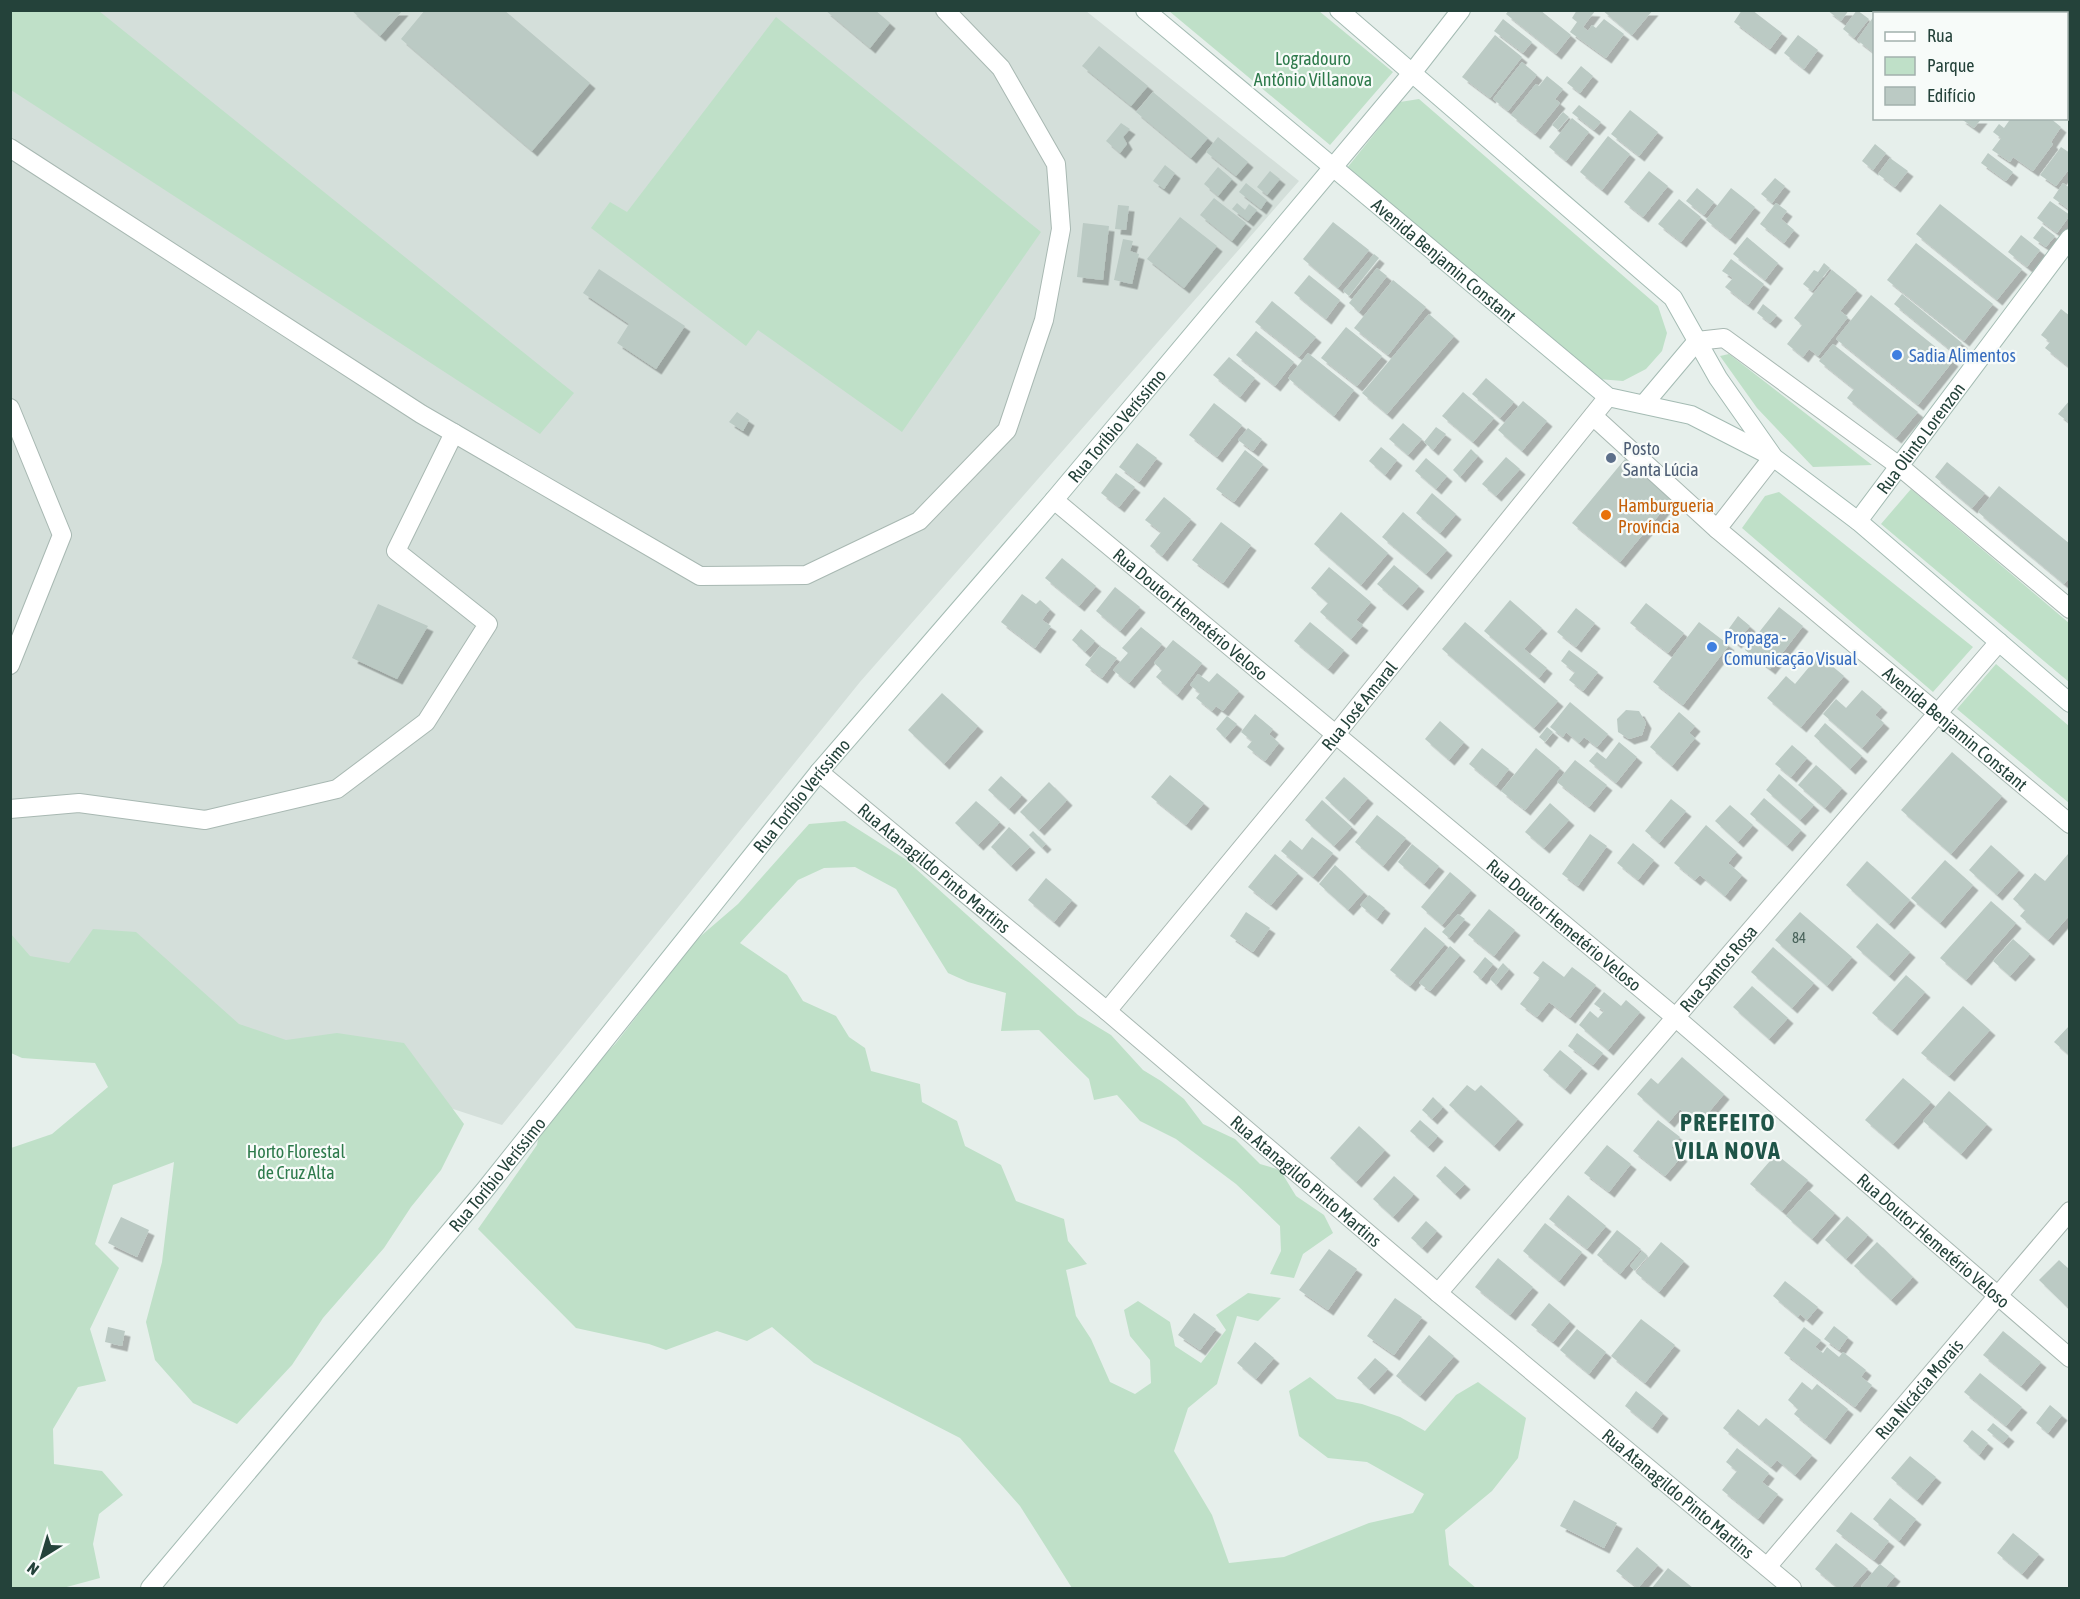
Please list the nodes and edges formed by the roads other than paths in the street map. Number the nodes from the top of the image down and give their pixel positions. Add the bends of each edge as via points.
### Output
1 (945, 10) edge
2 (1145, 10) edge
3 (1340, 10) edge
4 (1461, 10) edge
5 (1413, 73) junction
6 (10, 148) edge
7 (1332, 168) junction
8 (2070, 238) edge
9 (1697, 341) junction
10 (1608, 397) junction
11 (1644, 404) junction
12 (10, 408) edge
13 (1593, 416) junction
14 (454, 433) junction
15 (1773, 457) junction
16 (1899, 465) junction
17 (1054, 500) junction
18 (1858, 521) junction
19 (1717, 529) junction
20 (2070, 609) edge
21 (1999, 642) junction
22 (10, 665) edge
23 (2070, 703) edge
24 (1938, 713) junction
25 (1336, 734) junction
26 (819, 772) junction
27 (10, 809) edge
28 (2070, 824) edge
29 (1107, 1011) junction
30 (1675, 1017) junction
31 (2070, 1211) edge
32 (1438, 1293) junction
33 (1996, 1296) junction
34 (2070, 1358) edge
35 (1767, 1567) junction
36 (150, 1588) edge
37 (1792, 1588) edge

1 - 14 street via 1001,68 1056,164 1061,229 1044,320 1007,430 919,521 806,575 699,576
2 - 7 street, Avenida Benjamin Constant
3 - 5 street, Avenida Benjamin Constant
4 - 5 street, Rua Toríbio Veríssimo
5 - 7 street, Rua Toríbio Veríssimo
5 - 9 street, Avenida Benjamin Constant via 1673,298
6 - 14 street
7 - 10 street, Avenida Benjamin Constant
7 - 17 street, Rua Toríbio Veríssimo
8 - 16 street, Rua Olinto Lorenzon
9 - 11 street
9 - 15 street, Avenida Benjamin Constant
9 - 16 street via 1724,338
10 - 11 street, Avenida Benjamin Constant
10 - 13 street, Rua José Amaral
11 - 15 street, Avenida Benjamin Constant via 1691,415
12 - 22 street via 62,535
13 - 19 street, Avenida Benjamin Constant
13 - 25 street, Rua José Amaral
14 - 27 street via 396,551 488,624 426,722 337,789 205,820 79,802
15 - 18 street, Avenida Benjamin Constant
15 - 19 street
16 - 18 street, Rua Olinto Lorenzon
16 - 20 street
17 - 25 street, Rua Doutor Hemetério Veloso
17 - 26 street, Rua Toríbio Veríssimo
18 - 21 street, Avenida Benjamin Constant
19 - 24 street, Avenida Benjamin Constant
21 - 23 street, Avenida Benjamin Constant
21 - 24 street, Rua Santos Rosa
24 - 28 street, Avenida Benjamin Constant
24 - 30 street, Rua Santos Rosa
25 - 29 street, Rua José Amaral
25 - 30 street, Rua Doutor Hemetério Veloso
26 - 29 street, Rua Atanagildo Pinto Martins
26 - 36 street, Rua Toríbio Veríssimo via 484,1191
29 - 32 street, Rua Atanagildo Pinto Martins
30 - 32 street, Rua Santos Rosa
30 - 33 street, Rua Doutor Hemetério Veloso
31 - 33 street, Rua Nicácia Morais
32 - 35 street, Rua Atanagildo Pinto Martins
33 - 34 street, Rua Doutor Hemetério Veloso
33 - 35 street, Rua Nicácia Morais
35 - 37 street, Rua Atanagildo Pinto Martins

